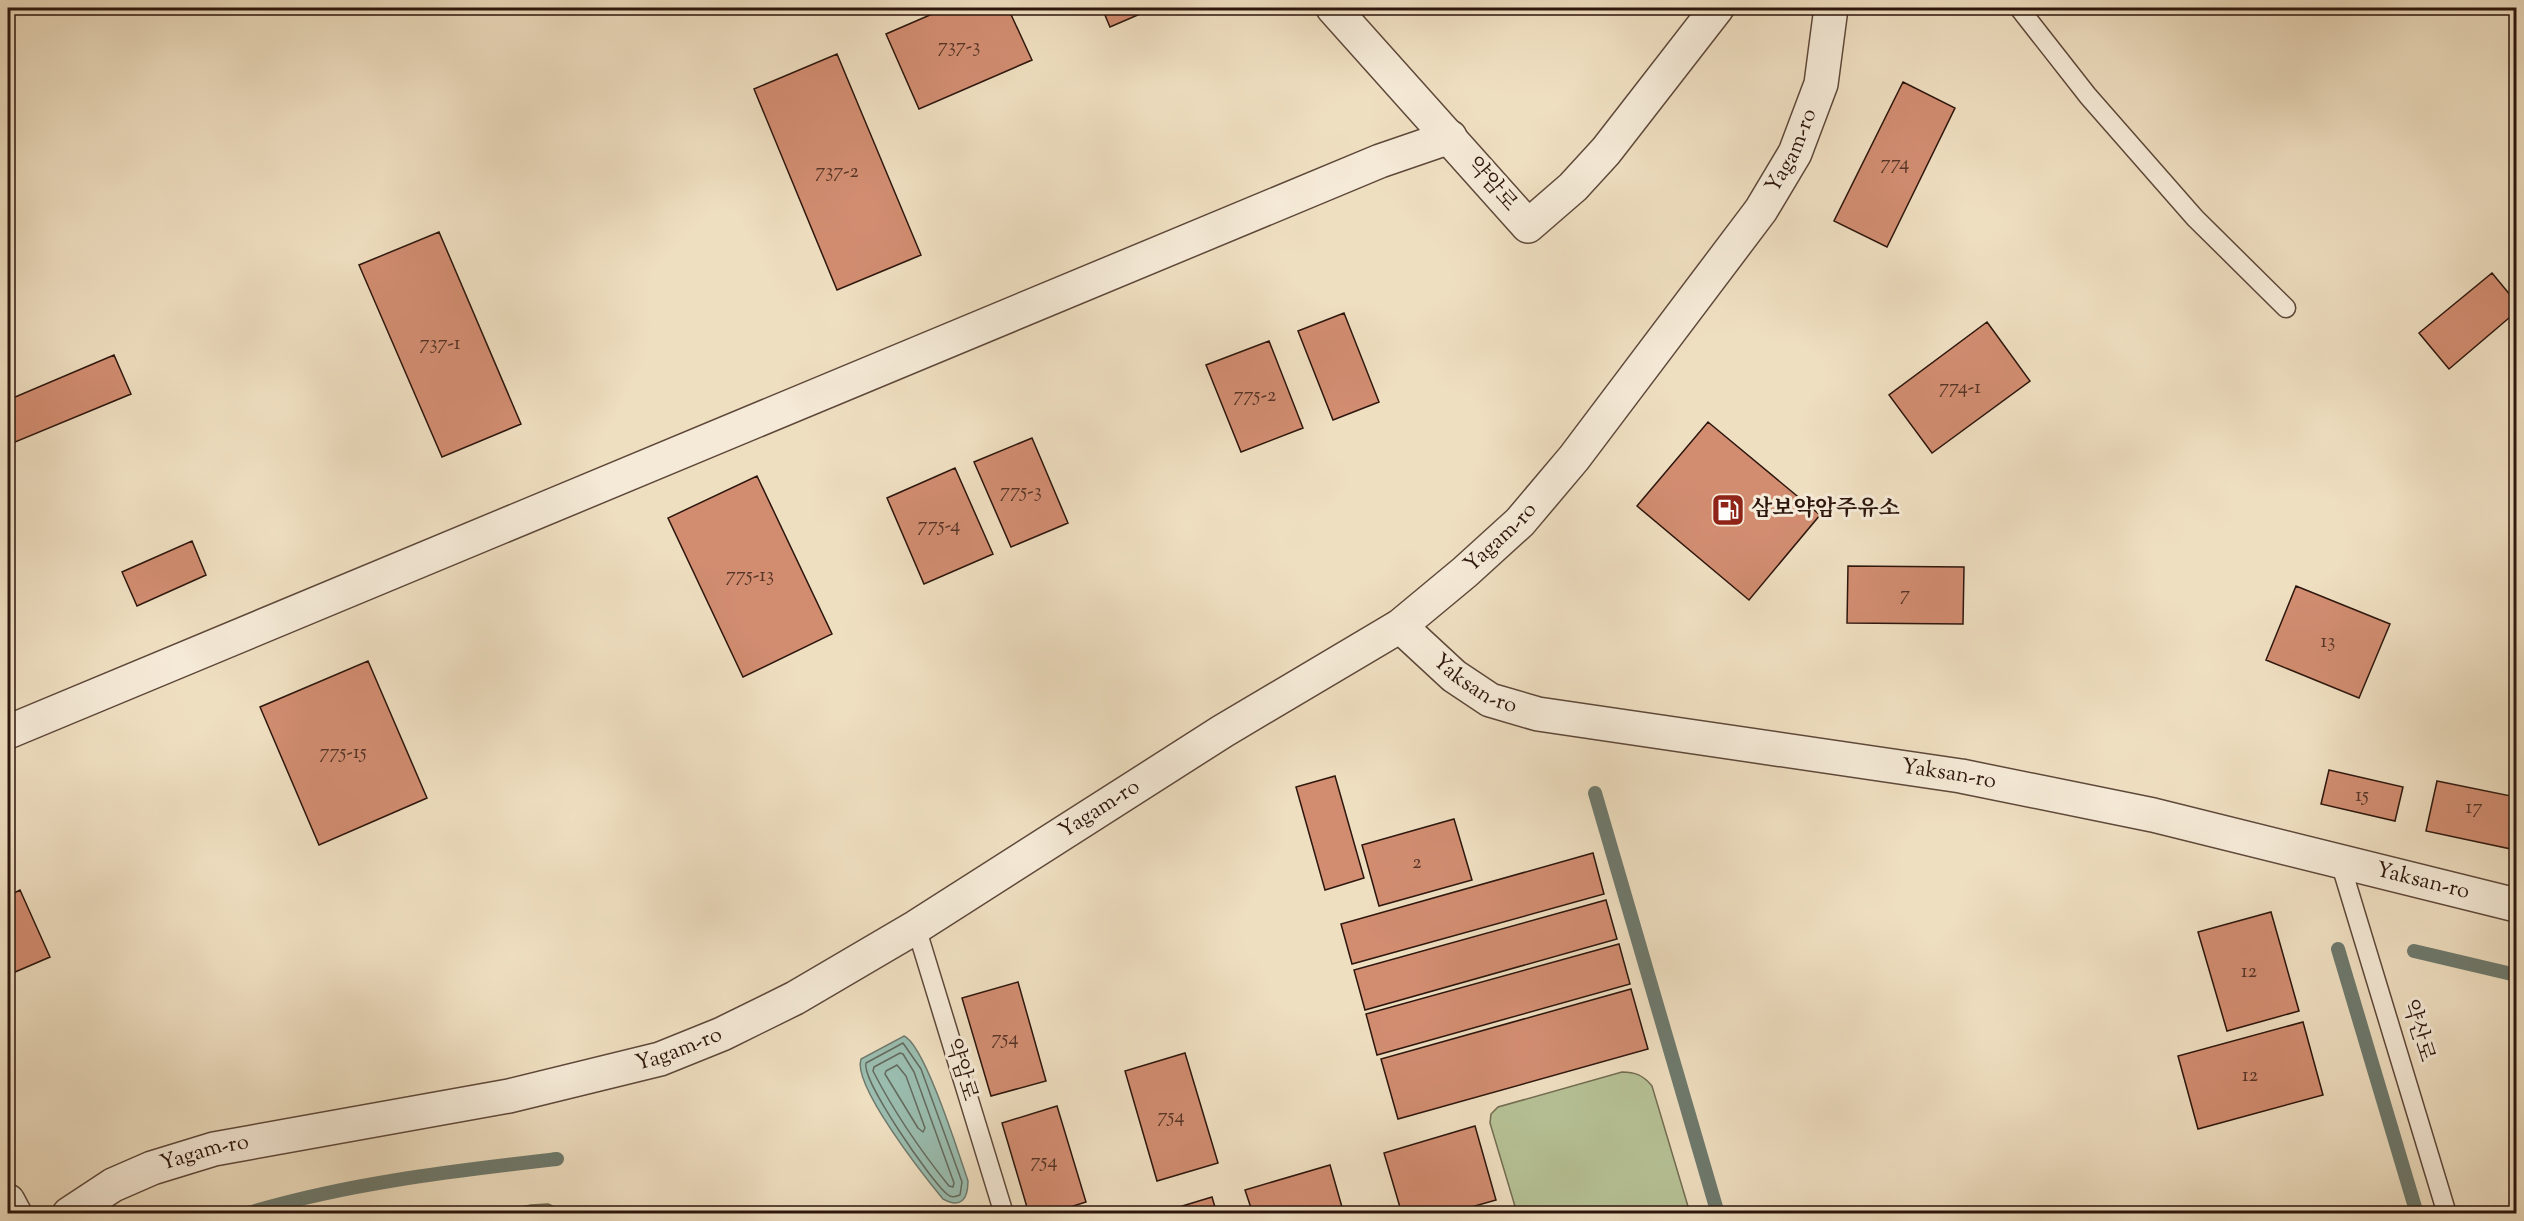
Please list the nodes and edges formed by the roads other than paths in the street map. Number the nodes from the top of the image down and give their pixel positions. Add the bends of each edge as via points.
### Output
1 (1334, 8) edge
2 (1717, 8) edge
3 (1831, 8) edge
4 (2019, 8) edge
5 (1450, 137) junction
6 (2286, 308) dead end
7 (1400, 626) junction
8 (8, 732) edge
9 (2340, 862) junction
10 (2517, 905) edge
11 (916, 927) junction
12 (8, 1201) edge
13 (15, 1214) edge
14 (69, 1214) edge
15 (1004, 1214) edge
16 (2447, 1214) edge

1 - 5 street, 약암로
2 - 5 street, 약암로 via 1606,151 1573,187 1528,226
3 - 7 street, Yagam-ro via 1821,84 1795,153 1761,210 1574,458 1527,514
4 - 6 lane via 2088,96 2195,218
5 - 8 street via 1380,160
7 - 9 street, Yaksan-ro via 1454,676 1490,700 1538,714 1961,776 2153,816
7 - 11 street, Yagam-ro via 1223,731
9 - 10 street, Yaksan-ro
9 - 16 lane, 약산로
11 - 14 street, Yagam-ro via 795,998 660,1059 509,1096 214,1149 113,1185
11 - 15 lane, 약암로
12 - 13 street

